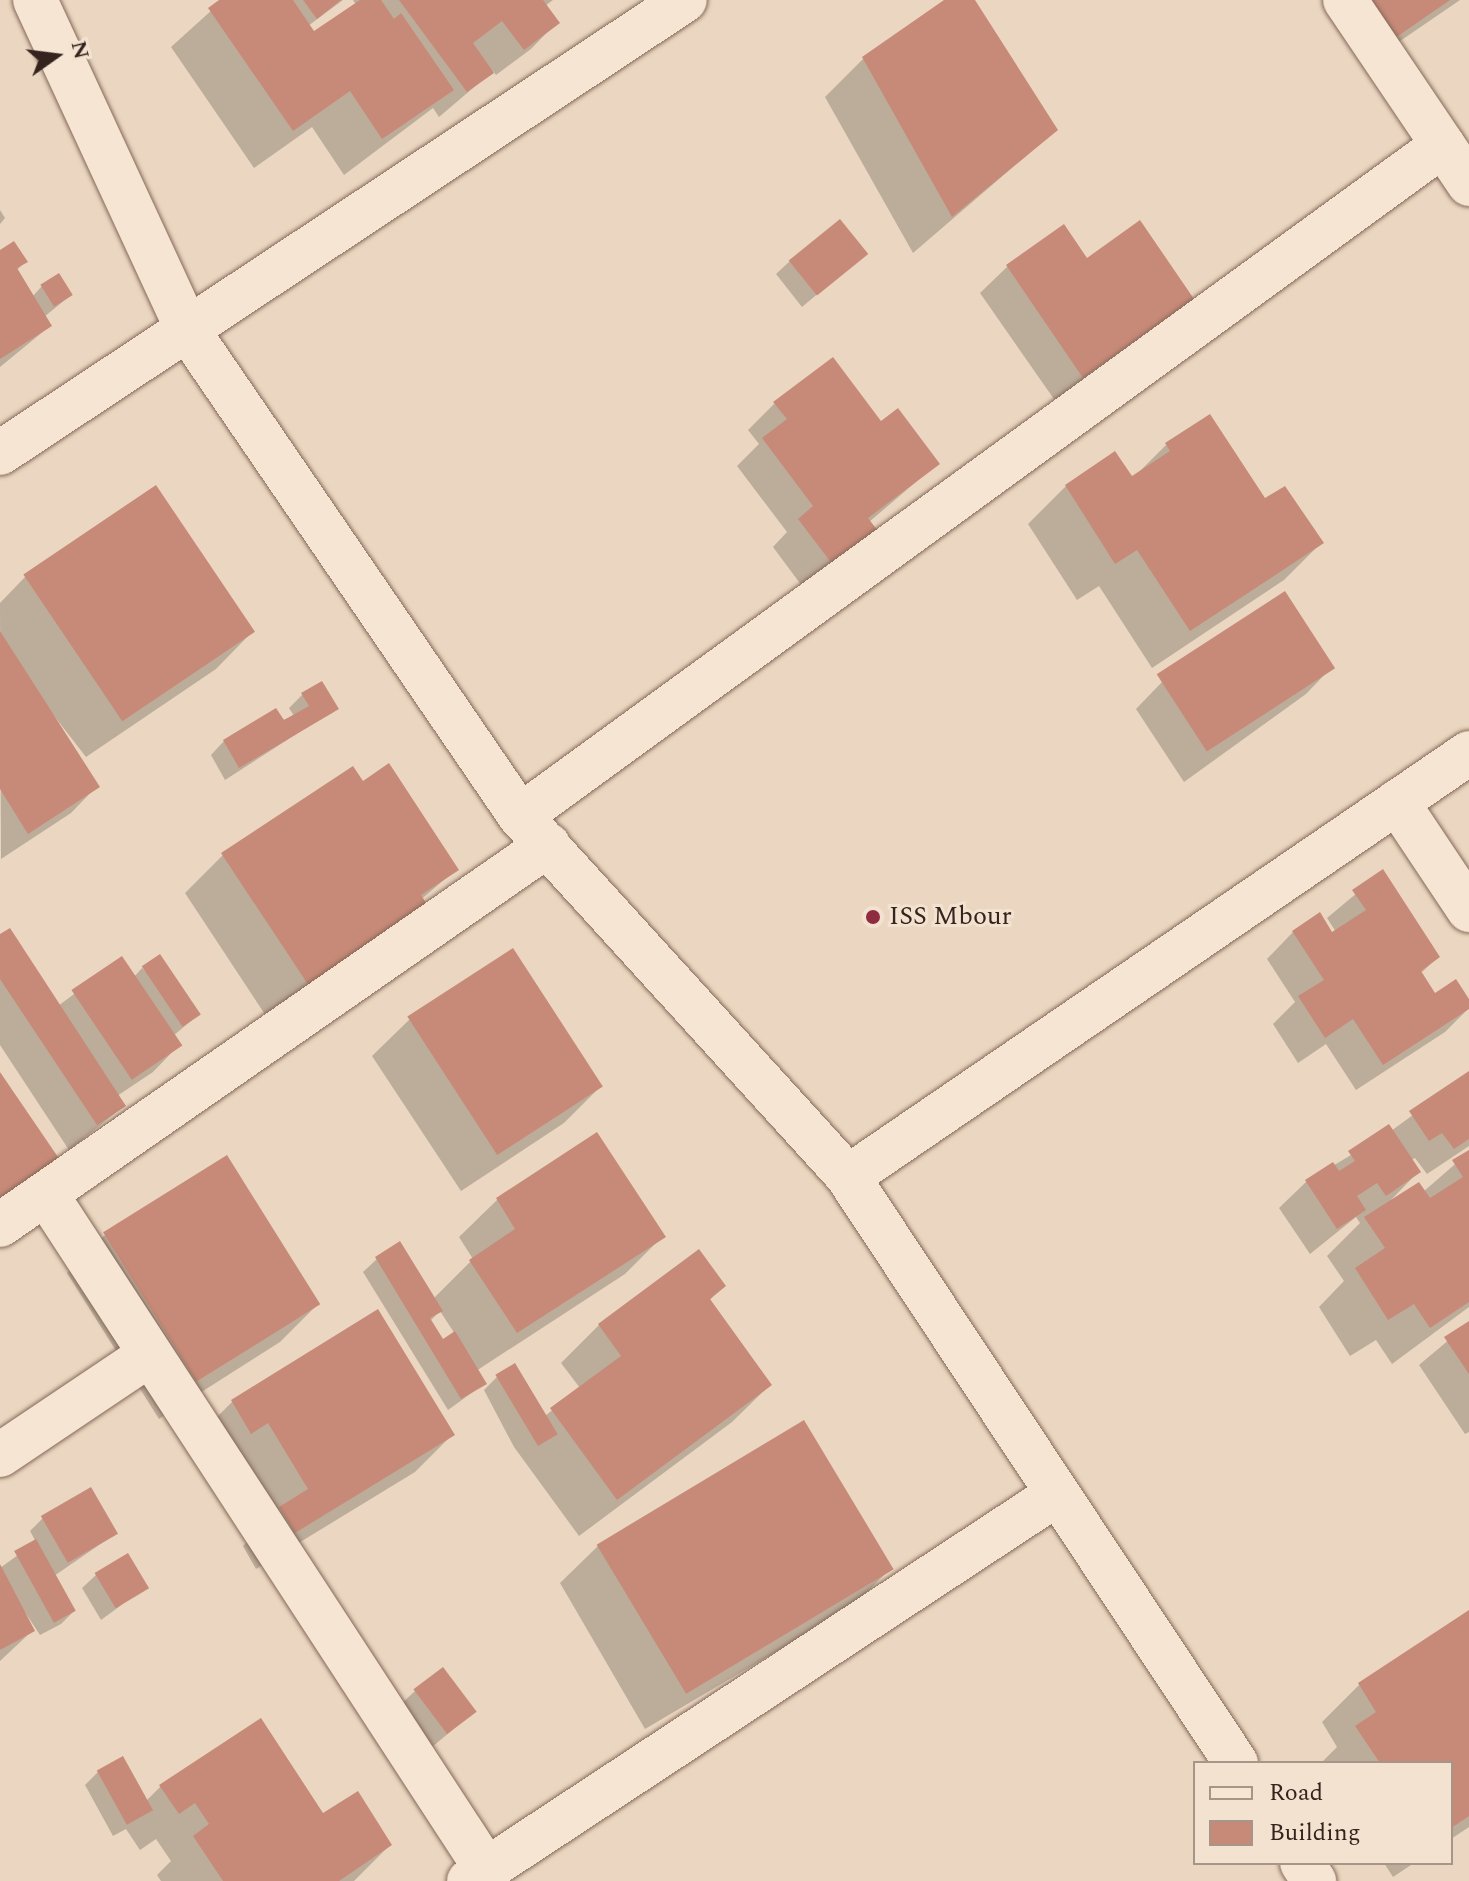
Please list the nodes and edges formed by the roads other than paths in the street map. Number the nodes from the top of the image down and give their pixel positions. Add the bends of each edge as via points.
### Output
1 (35, 0) edge
2 (685, 0) edge
3 (1345, 0) edge
4 (1443, 145) junction
5 (1469, 184) edge
6 (187, 329) junction
7 (0, 453) edge
8 (1469, 753) edge
9 (1397, 802) junction
10 (534, 831) junction
11 (1469, 910) edge
12 (848, 1177) junction
13 (46, 1194) junction
14 (0, 1225) edge
15 (149, 1355) junction
16 (0, 1455) edge
17 (1057, 1494) junction
18 (1235, 1761) edge
19 (478, 1875) edge

1 - 6 street
2 - 6 street
3 - 4 street
4 - 5 street
4 - 10 street
6 - 7 street
6 - 10 street
8 - 9 street
9 - 11 street
9 - 12 street
10 - 12 street
10 - 13 street
12 - 17 street
13 - 14 street
13 - 15 street
15 - 16 street
15 - 19 street
17 - 18 street
17 - 19 street

